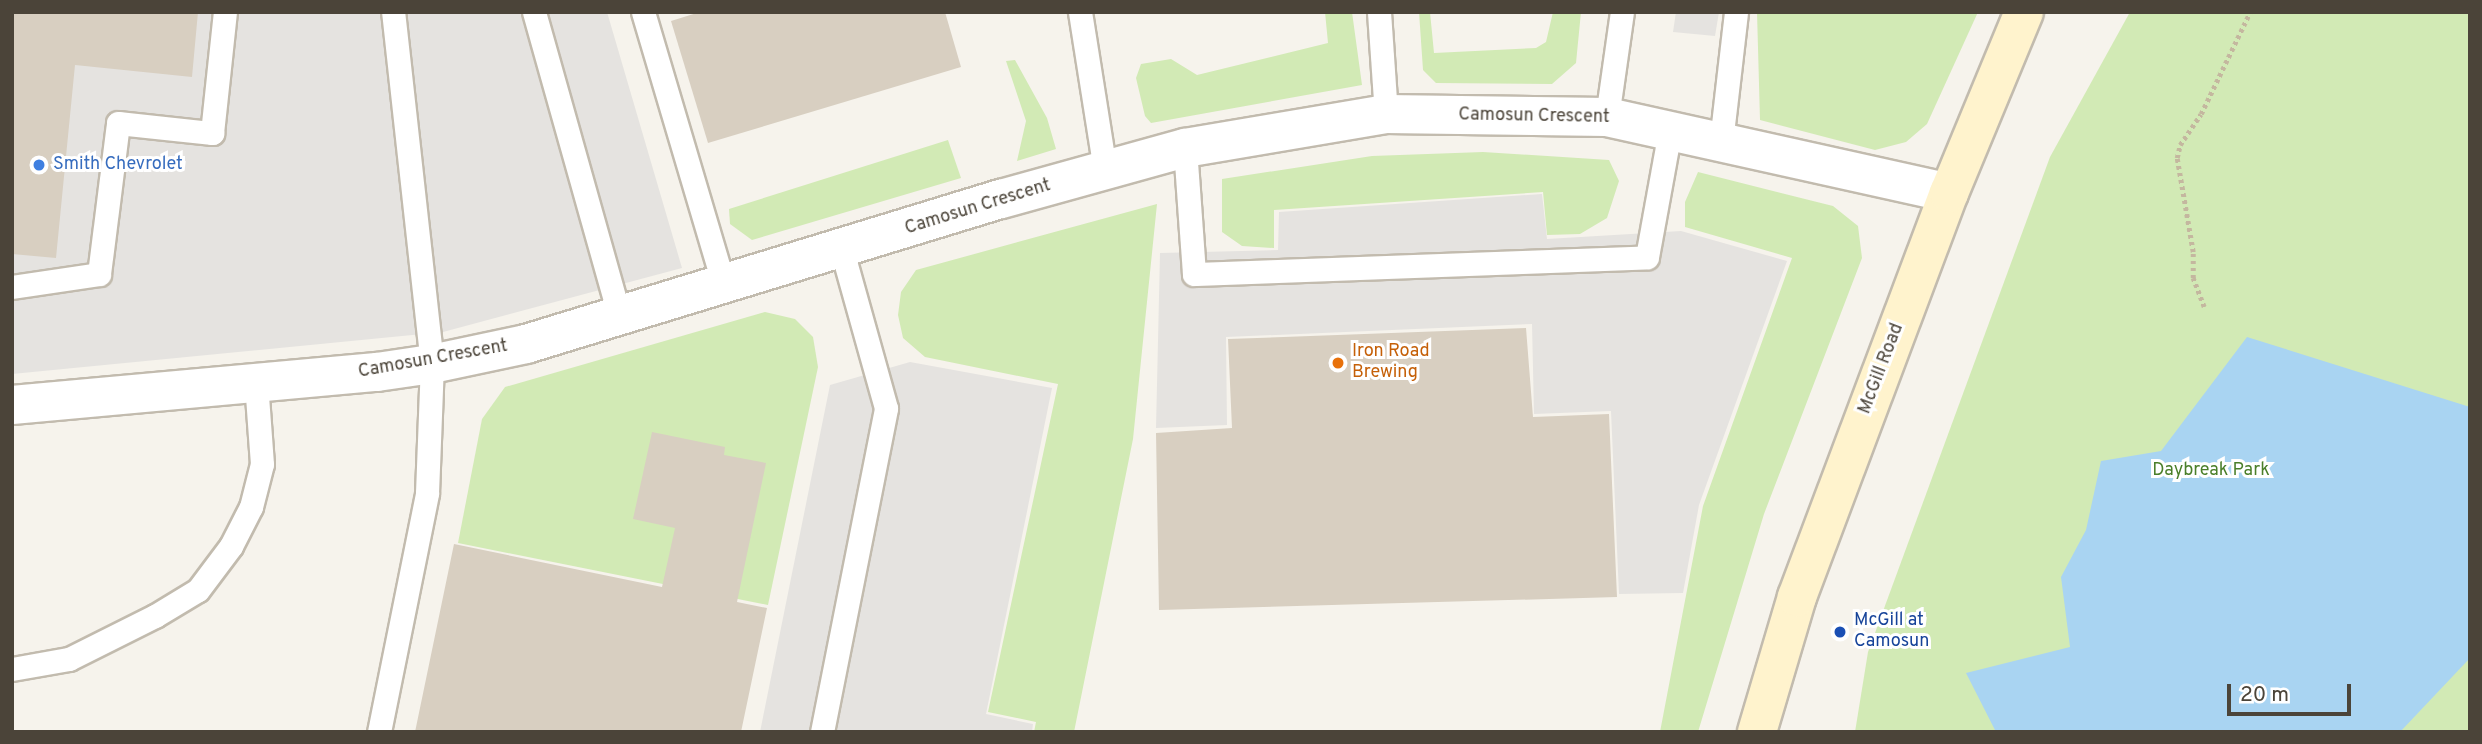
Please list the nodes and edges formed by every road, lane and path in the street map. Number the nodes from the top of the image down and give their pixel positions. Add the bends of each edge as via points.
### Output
1 (225, 12) edge
2 (393, 12) edge
3 (534, 12) edge
4 (643, 12) edge
5 (1080, 12) edge
6 (1379, 12) edge
7 (1622, 12) edge
8 (1736, 12) edge
9 (2024, 12) edge
10 (2250, 12) edge
11 (1386, 114) junction
12 (1607, 117) junction
13 (1670, 130) junction
14 (1721, 142) junction
15 (1185, 148) junction
16 (1105, 170) junction
17 (1949, 193) junction
18 (842, 250) junction
19 (724, 285) junction
20 (12, 287) edge
21 (2204, 307) dead end
22 (620, 315) junction
23 (432, 364) junction
24 (256, 383) junction
25 (12, 405) edge
26 (12, 669) edge
27 (1763, 723) edge
28 (379, 732) edge
29 (822, 732) edge

1 - 20 lane via 212,134 118,123 99,274
2 - 23 lane
3 - 22 lane
4 - 19 lane
5 - 16 lane
6 - 11 lane
7 - 12 lane
8 - 14 lane
9 - 17 main road, McGill Road
10 - 21 path via 2202,114 2180,145 2177,159 2193,278
11 - 12 street, Camosun Crescent
11 - 15 street, Camosun Crescent
12 - 13 street, Camosun Crescent
13 - 14 street, Camosun Crescent
13 - 15 lane via 1647,257 1194,274
14 - 17 street, Camosun Crescent
15 - 16 street, Camosun Crescent
16 - 18 street, Camosun Crescent
17 - 27 main road, McGill Road via 1797,597
18 - 19 street, Camosun Crescent
18 - 29 lane via 887,408
19 - 22 street, Camosun Crescent
22 - 23 street, Camosun Crescent via 526,344
23 - 24 street, Camosun Crescent
23 - 28 lane via 428,493
24 - 25 street, Camosun Crescent
24 - 26 lane via 262,464 251,507 231,546 198,590 69,659

